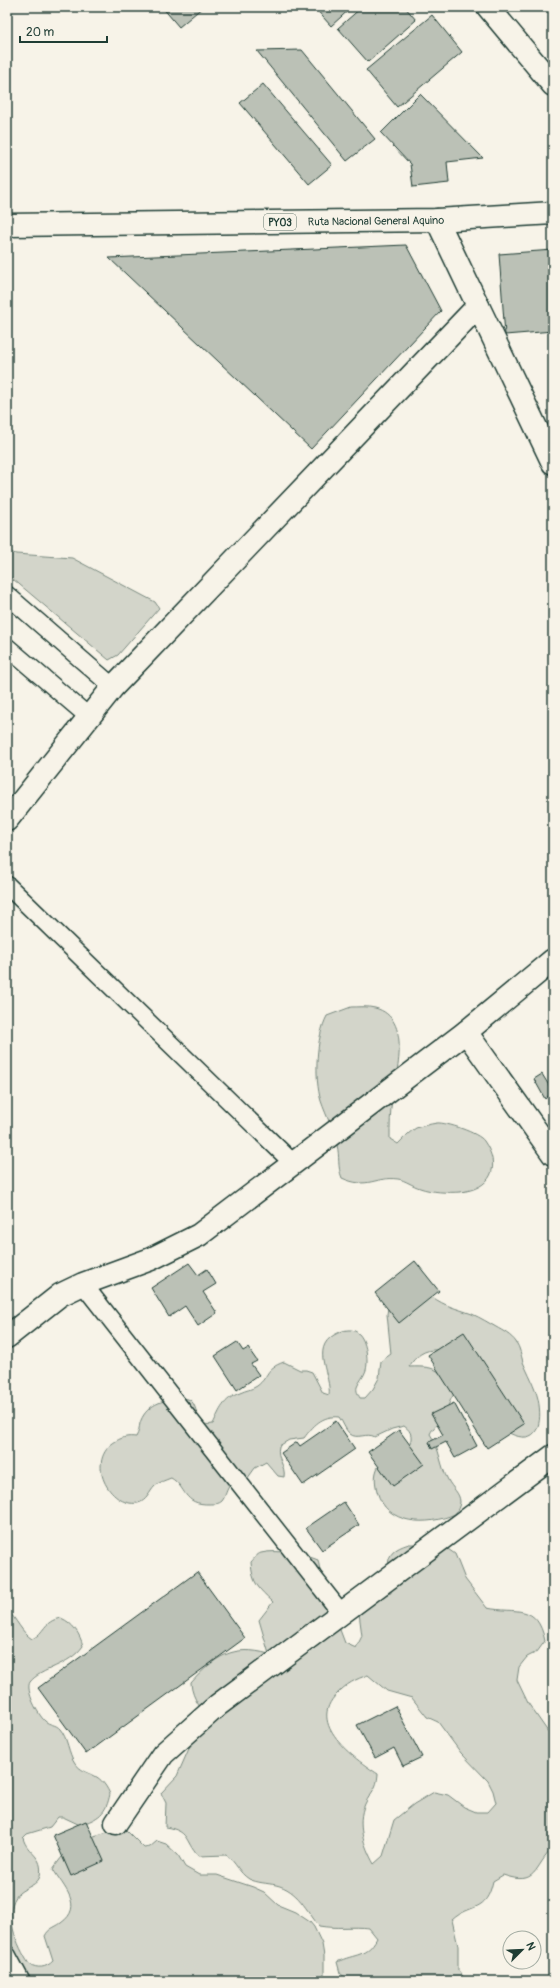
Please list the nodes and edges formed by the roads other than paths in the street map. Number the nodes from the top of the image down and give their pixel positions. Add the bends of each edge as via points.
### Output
1 (488, 7) edge
2 (553, 85) edge
3 (553, 213) edge
4 (436, 220) junction
5 (7, 225) edge
6 (478, 306) junction
7 (553, 464) edge
8 (7, 595) edge
9 (7, 647) edge
10 (113, 686) junction
11 (89, 717) junction
12 (7, 820) edge
13 (7, 885) edge
14 (553, 960) edge
15 (466, 1032) junction
16 (553, 1154) edge
17 (292, 1163) junction
18 (83, 1284) junction
19 (7, 1337) edge
20 (553, 1456) edge
21 (342, 1614) junction
22 (116, 1823) dead end
23 (7, 1955) edge
24 (21, 1981) edge

1 - 2 main road
3 - 4 main road, Ruta Nacional General Aquino / PY03
4 - 5 main road, Ruta Nacional General Aquino / PY03
4 - 6 main road
6 - 7 main road
6 - 10 main road
8 - 10 lane
9 - 11 lane
10 - 11 main road
11 - 12 main road
13 - 17 lane
14 - 15 main road
15 - 16 main road
15 - 17 main road
17 - 18 main road via 199,1234 151,1259
18 - 19 main road via 60,1295
18 - 21 lane
20 - 21 main road
21 - 22 main road via 218,1705 163,1754
23 - 24 lane

